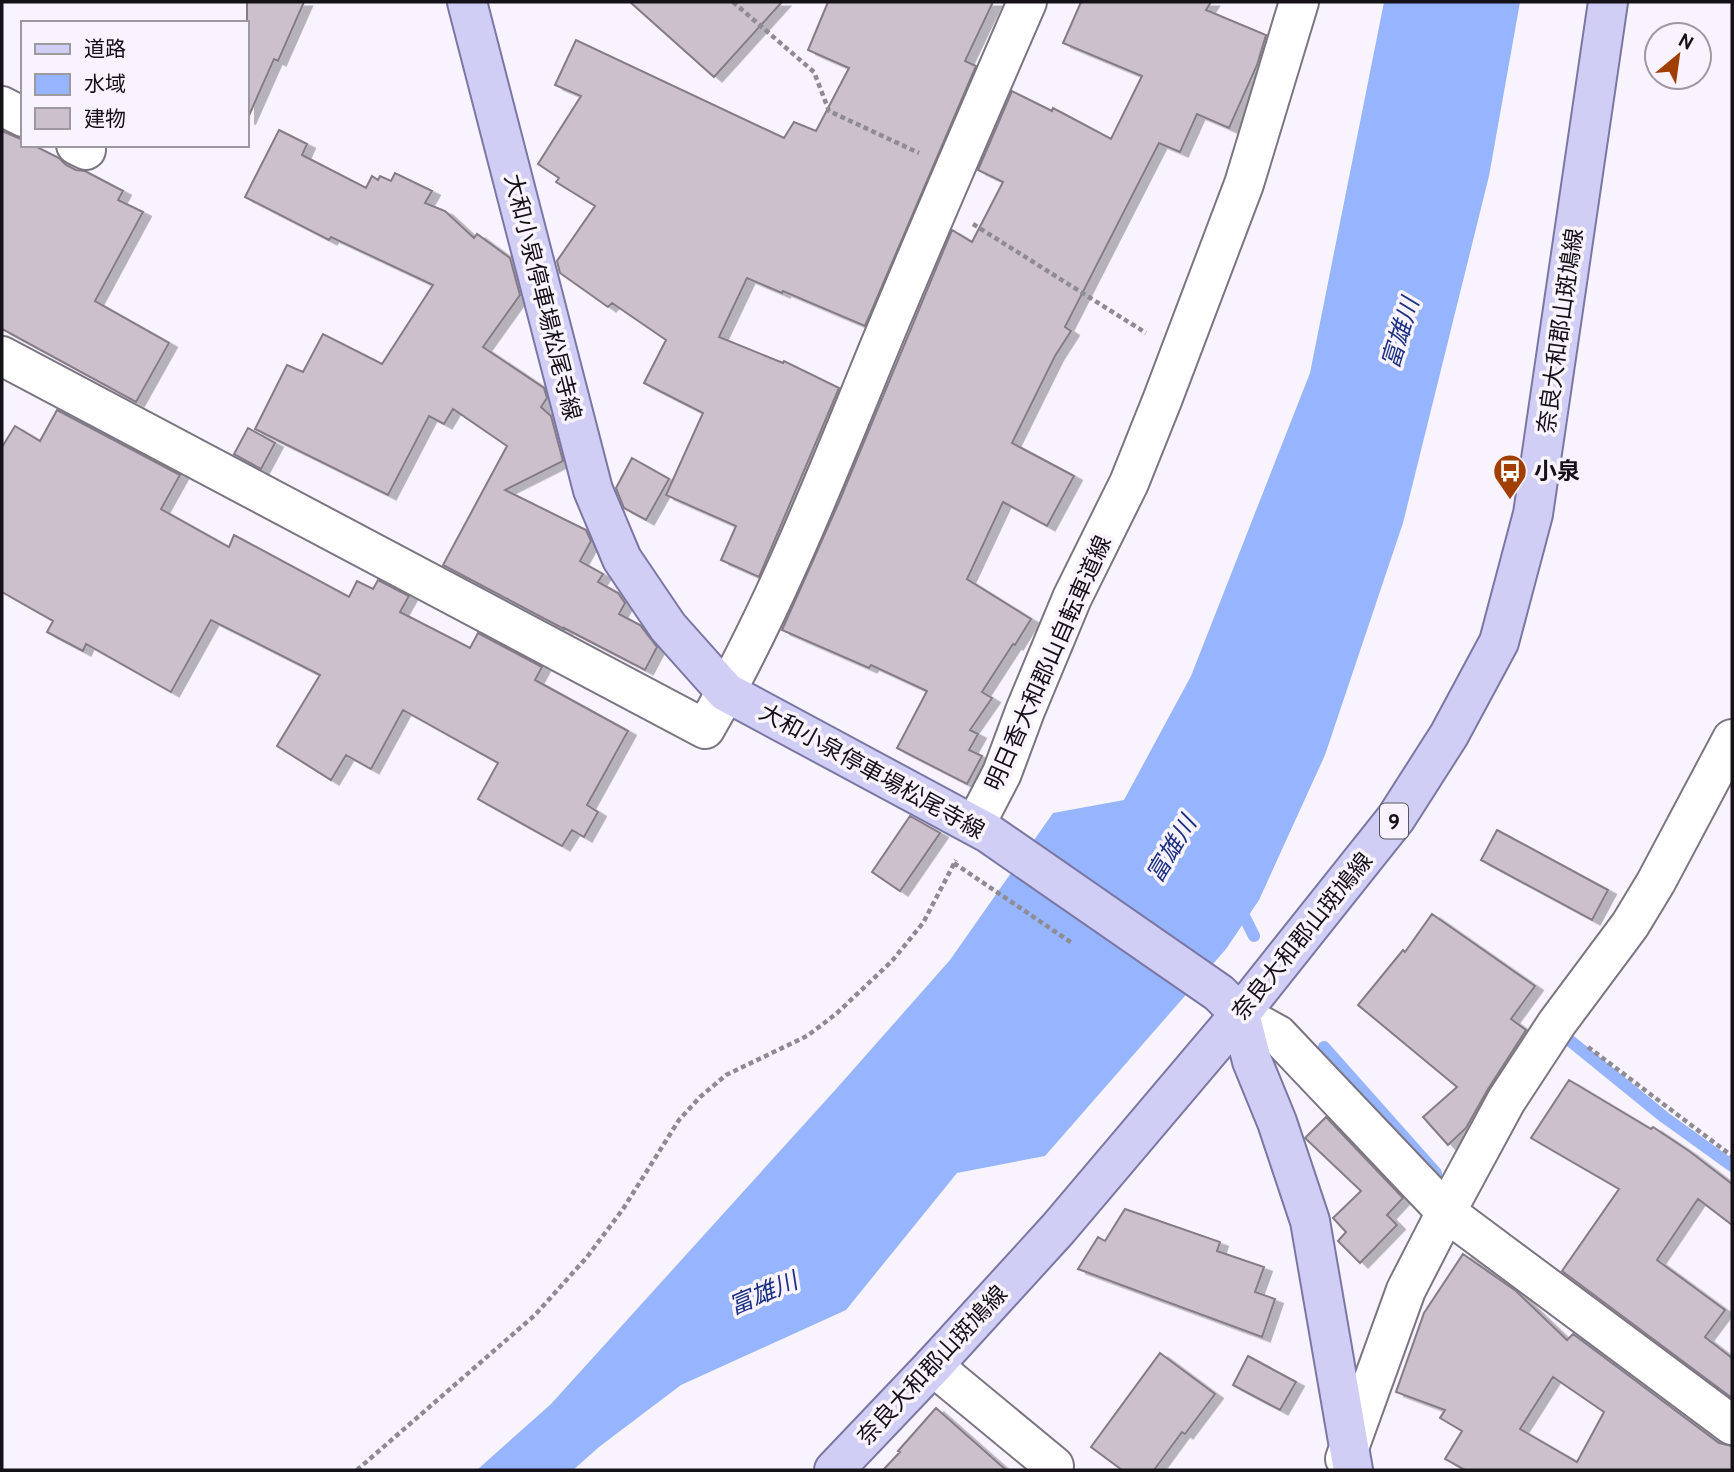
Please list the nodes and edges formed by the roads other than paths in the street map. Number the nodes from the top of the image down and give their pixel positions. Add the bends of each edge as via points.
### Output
1 (467, 2) edge
2 (1027, 2) edge
3 (1299, 2) edge
4 (1608, 2) edge
5 (2, 106) edge
6 (21, 116) edge
7 (2, 356) edge
8 (726, 692) junction
9 (1732, 739) edge
10 (981, 829) junction
11 (1229, 1004) junction
12 (1446, 1211) junction
13 (933, 1366) junction
14 (1732, 1425) edge
15 (1348, 1463) edge
16 (834, 1470) edge
17 (1050, 1470) edge

1 - 8 main road, 大和小泉停車場松尾寺線 via 593,490 629,570 668,627
2 - 8 street via 809,518
3 - 10 street, 明日香大和郡山自転車道線 via 1244,184 1180,355 1129,483 1072,598
4 - 11 main road, 奈良大和郡山斑鳩線 / 9 via 1533,514 1499,642 1449,735 1396,818
5 - 6 street
7 - 8 street via 705,729
8 - 10 main road, 大和小泉停車場松尾寺線
9 - 12 street via 1630,925 1506,1101
10 - 11 main road, 大和小泉停車場松尾寺線
11 - 12 street via 1278,1035
11 - 13 main road, 奈良大和郡山斑鳩線 / 9 via 1058,1229
11 - 15 main road via 1277,1122 1310,1222
12 - 14 street
12 - 15 street via 1406,1290
13 - 16 main road, 奈良大和郡山斑鳩線 / 9
13 - 17 street via 1054,1466

